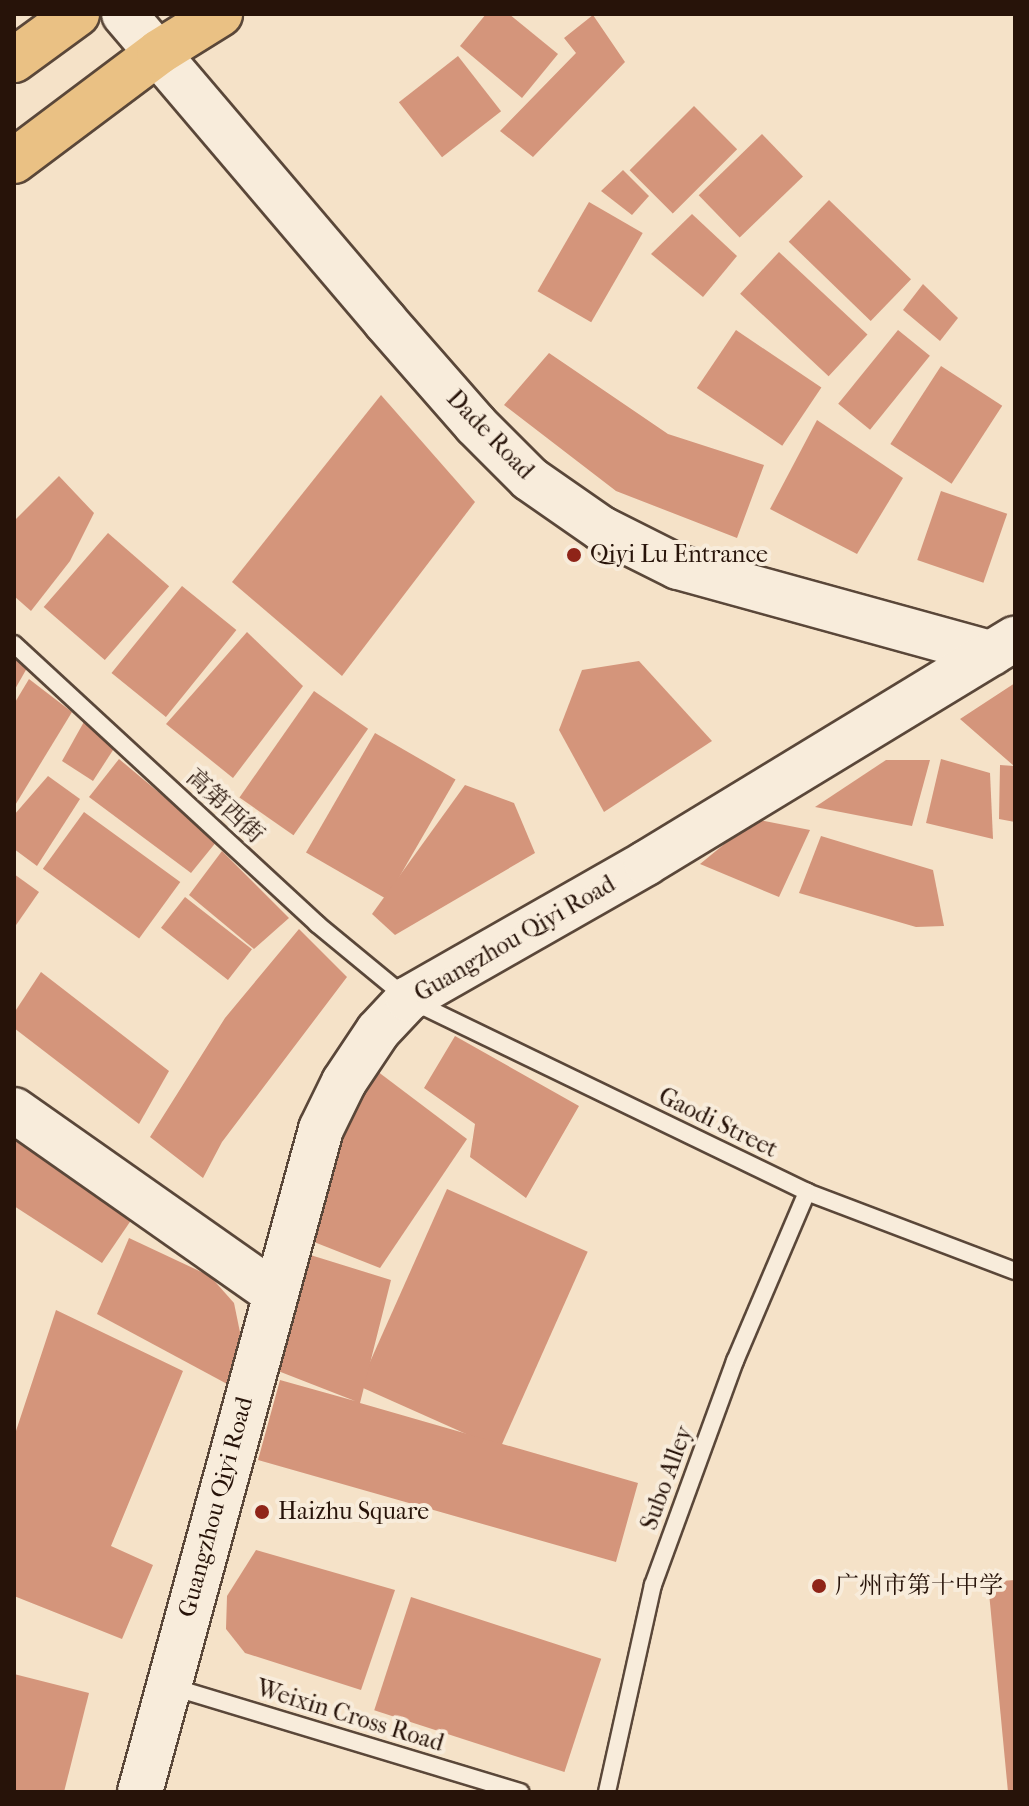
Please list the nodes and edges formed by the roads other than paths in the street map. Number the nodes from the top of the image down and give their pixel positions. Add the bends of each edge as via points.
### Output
1 (77, 14) edge
2 (124, 14) edge
3 (220, 14) edge
4 (159, 52) junction
5 (14, 60) edge
6 (14, 161) edge
7 (14, 644) edge
8 (1003, 646) edge
9 (408, 999) junction
10 (14, 1110) edge
11 (807, 1192) junction
12 (1015, 1271) edge
13 (274, 1293) junction
14 (167, 1686) junction
15 (140, 1792) edge
16 (520, 1792) edge
17 (607, 1792) edge

1 - 5 main road
2 - 4 main road, Dade Road
3 - 4 main road
4 - 6 main road
4 - 8 main road, Dade Road via 385,321 530,479 602,529 678,567
7 - 9 lane, 高第西街 via 317,924
8 - 9 main road, Guangzhou Qiyi Road via 646,863
9 - 11 lane, Gaodi Street
9 - 13 main road, Guangzhou Qiyi Road via 378,1031 321,1129
10 - 13 main road
11 - 12 lane, Gaodi Street
11 - 17 lane, Subo Alley via 735,1361 653,1585
13 - 14 main road, Guangzhou Qiyi Road
14 - 15 main road, Guangzhou Qiyi Road
14 - 16 lane, Weixin Cross Road

